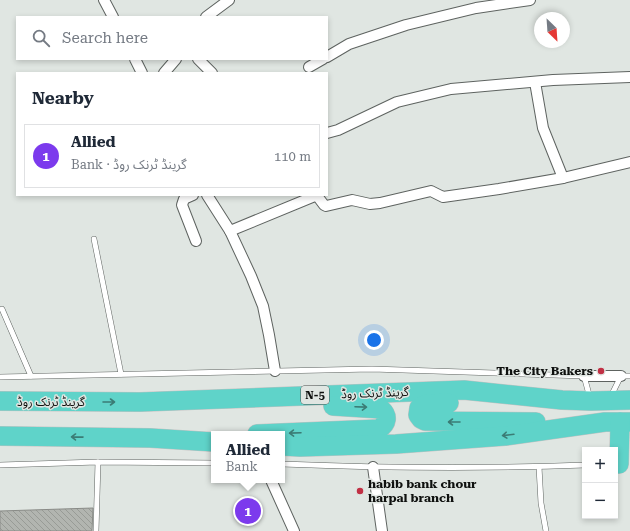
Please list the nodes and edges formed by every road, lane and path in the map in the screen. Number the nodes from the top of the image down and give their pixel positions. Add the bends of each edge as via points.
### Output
1 (104, 0) edge
2 (229, 0) edge
3 (530, 0) edge
4 (475, 4) edge
5 (112, 16) edge
6 (207, 16) edge
7 (328, 56) edge
8 (135, 60) edge
9 (175, 60) edge
10 (199, 60) edge
11 (321, 60) edge
12 (309, 67) dead end
13 (141, 72) edge
14 (165, 72) edge
15 (211, 72) edge
16 (630, 77) edge
17 (535, 82) junction
18 (328, 133) edge
19 (630, 162) edge
20 (563, 178) junction
21 (191, 196) edge
22 (209, 196) edge
23 (230, 231) junction
24 (94, 238) dead end
25 (196, 241) dead end
26 (2, 309) dead end
27 (275, 371) junction
28 (121, 374) junction
29 (31, 376) junction
30 (584, 376) junction
31 (625, 376) edge
32 (0, 377) edge
33 (562, 400) junction
34 (630, 400) edge
35 (600, 401) junction
36 (0, 402) edge
37 (140, 402) junction
38 (618, 422) edge
39 (285, 433) edge
40 (0, 436) edge
41 (211, 436) edge
42 (150, 438) junction
43 (211, 442) edge
44 (285, 446) edge
45 (98, 462) junction
46 (211, 463) edge
47 (285, 464) edge
48 (620, 464) edge
49 (0, 465) edge
50 (582, 465) edge
51 (373, 467) junction
52 (539, 467) junction
53 (271, 483) edge
54 (96, 531) edge
55 (294, 531) edge
56 (382, 531) edge
57 (546, 531) edge

1 - 5 street
2 - 6 street
3 - 4 street
4 - 7 street via 349,44
8 - 13 street
9 - 14 street
10 - 15 street
11 - 12 street
16 - 17 street
17 - 18 street via 451,89 409,98
17 - 20 street via 543,128
19 - 20 street
20 - 23 street via 444,197 431,191 370,204 352,200 326,206 316,196
21 - 25 street via 184,199 182,205
22 - 23 street
23 - 27 street via 263,306
24 - 28 lane
26 - 29 lane
27 - 28 lane
27 - 30 lane via 372,369
28 - 29 lane
29 - 32 lane
30 - 31 street
30 - 35 lane
31 - 35 lane
33 - 35 highway, گرینڈ ٹرنک روڈ / N-5
33 - 37 highway, گرینڈ ٹرنک روڈ / N-5 via 464,390
38 -> 33 highway via 425,421 418,413 419,408 426,404
34 - 35 highway, گرینڈ ٹرنک روڈ / N-5
36 -> 37 highway, گرینڈ ٹرنک روڈ / N-5
37 -> 39 highway via 377,408 384,411 386,417 385,424 378,429
38 -> 44 highway via 505,436 396,444
38 - 48 highway
42 -> 40 highway
41 - 42 highway
42 - 43 highway
45 - 46 lane
45 - 49 lane
45 - 54 lane
47 - 51 lane
50 - 52 lane
51 - 52 lane
51 - 56 street
52 - 57 lane
53 - 55 street

